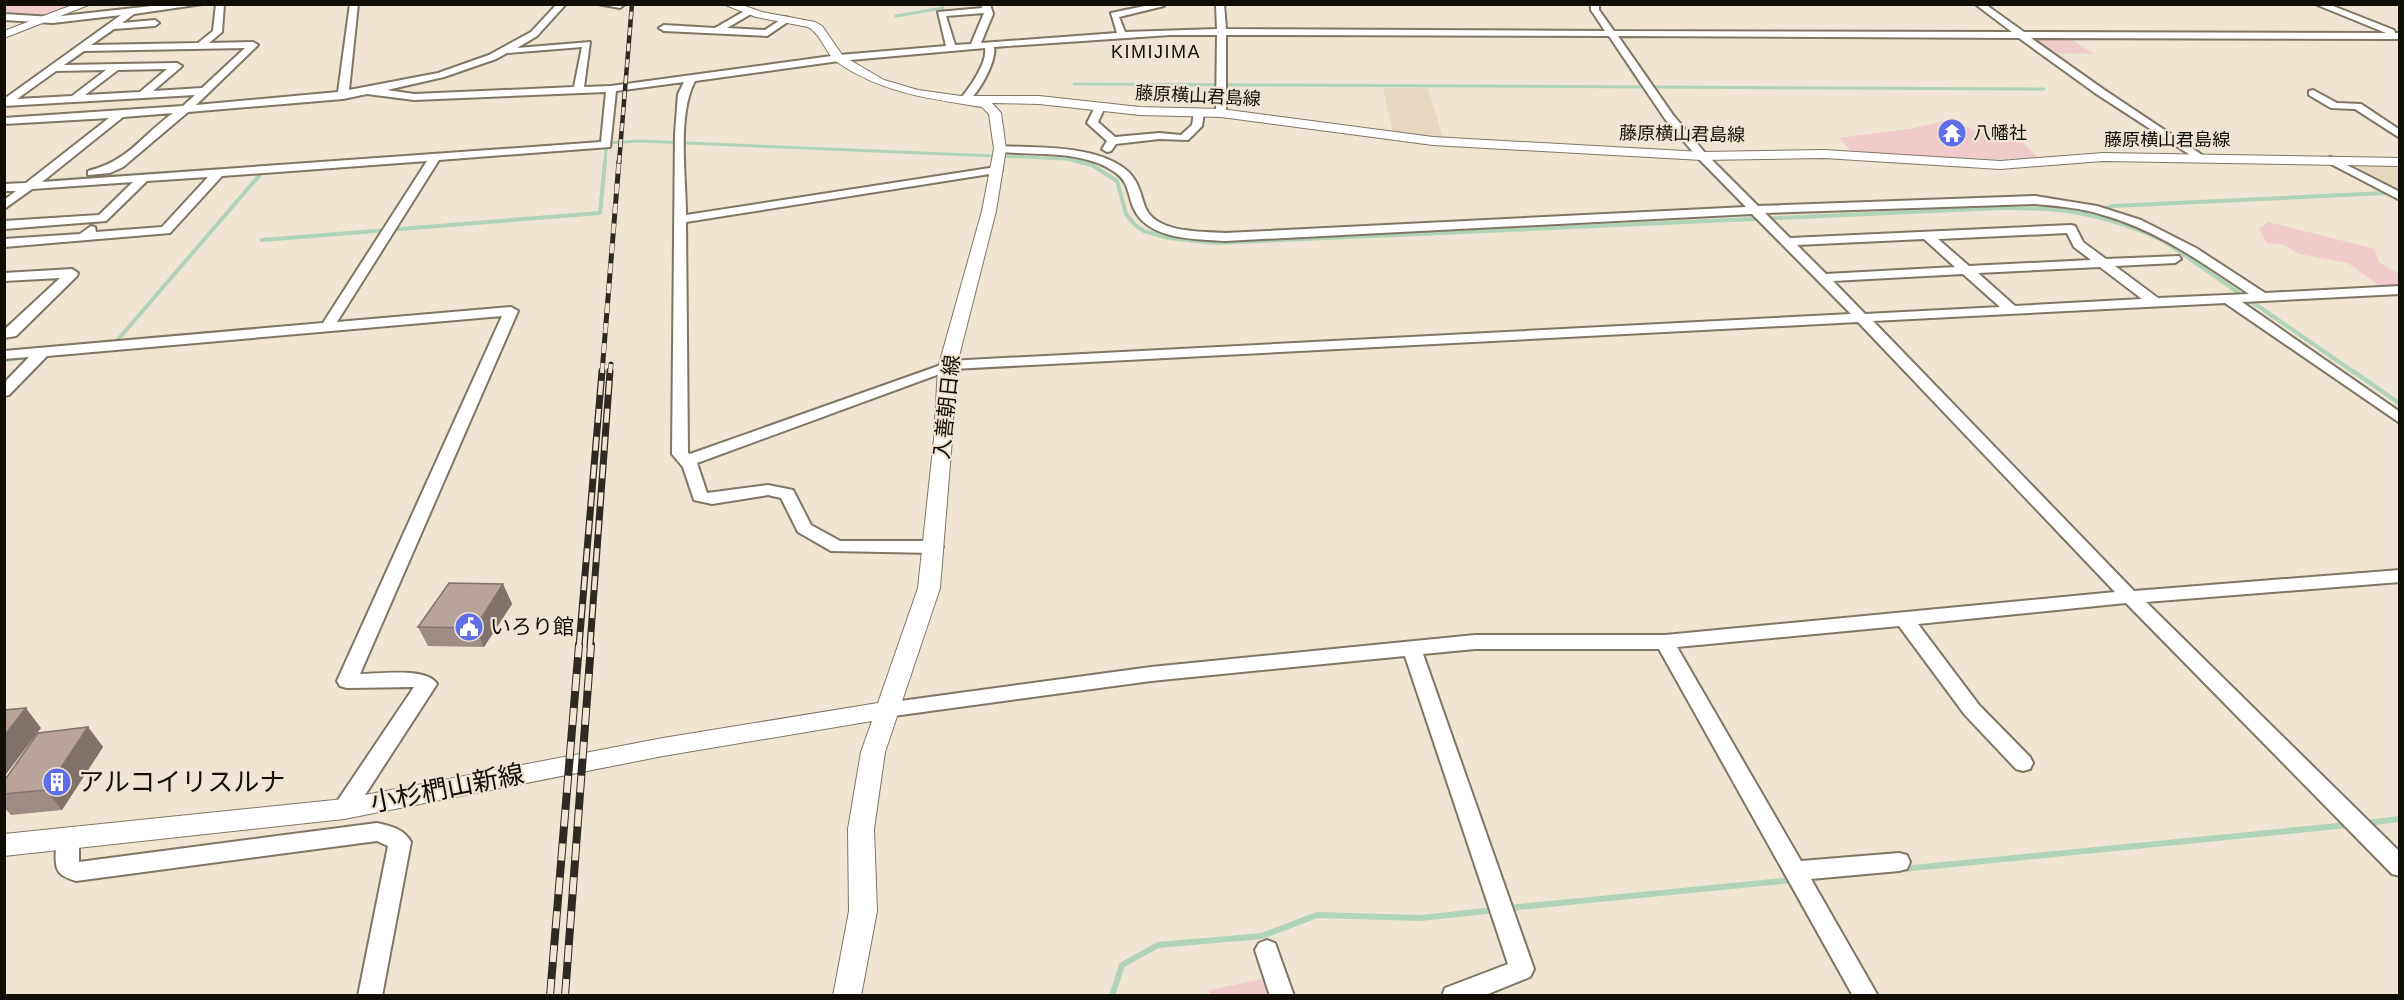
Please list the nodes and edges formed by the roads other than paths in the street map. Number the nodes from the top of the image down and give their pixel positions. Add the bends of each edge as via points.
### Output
1 (86, 4) edge
2 (198, 4) edge
3 (220, 4) edge
4 (354, 4) edge
5 (562, 4) edge
6 (602, 4) edge
7 (620, 4) edge
8 (728, 4) edge
9 (1220, 4) edge
10 (1595, 4) edge
11 (1979, 4) edge
12 (2319, 4) edge
13 (1160, 6) edge
14 (986, 7) edge
15 (129, 8) edge
16 (748, 12) junction
17 (4, 17) edge
18 (788, 19) junction
19 (45, 20) junction
20 (155, 23) dead end
21 (111, 26) junction
22 (664, 28) dead end
23 (718, 30) junction
24 (1221, 32) junction
25 (1612, 33) junction
26 (2400, 34) edge
27 (4, 35) edge
28 (1122, 35) junction
29 (2021, 35) junction
30 (201, 45) junction
31 (989, 45) junction
32 (975, 46) junction
33 (82, 48) junction
34 (951, 48) junction
35 (503, 52) junction
36 (839, 58) junction
37 (177, 66) junction
38 (116, 67) junction
39 (54, 68) junction
40 (691, 79) junction
41 (4, 88) edge
42 (26, 88) junction
43 (611, 89) junction
44 (579, 90) junction
45 (206, 91) junction
46 (369, 91) junction
47 (2313, 93) dead end
48 (142, 94) junction
49 (343, 96) junction
50 (74, 99) junction
51 (965, 99) junction
52 (5, 103) edge
53 (1100, 106) junction
54 (186, 109) junction
55 (1198, 113) junction
56 (1221, 113) junction
57 (120, 114) junction
58 (4, 121) edge
59 (2400, 135) edge
60 (1113, 141) junction
61 (1702, 156) junction
62 (2198, 157) junction
63 (435, 158) junction
64 (998, 160) junction
65 (2331, 160) junction
66 (1099, 161) junction
67 (2400, 162) edge
68 (218, 173) junction
69 (40, 177) junction
70 (144, 178) junction
71 (4, 180) edge
72 (28, 186) junction
73 (4, 188) edge
74 (2400, 197) edge
75 (4, 206) edge
76 (1757, 210) junction
77 (102, 218) junction
78 (681, 219) junction
79 (4, 225) edge
80 (1926, 235) junction
81 (84, 237) junction
82 (1788, 242) junction
83 (4, 243) edge
84 (2175, 259) dead end
85 (2103, 262) junction
86 (1966, 270) junction
87 (4, 277) edge
88 (1823, 278) junction
89 (2400, 290) edge
90 (2261, 296) junction
91 (2231, 298) junction
92 (2153, 301) junction
93 (2012, 309) junction
94 (1860, 316) junction
95 (327, 327) junction
96 (4, 334) edge
97 (43, 351) junction
98 (4, 355) edge
99 (948, 366) junction
100 (4, 392) edge
101 (2400, 419) edge
102 (688, 460) junction
103 (934, 547) junction
104 (2400, 576) edge
105 (2130, 597) junction
106 (1904, 619) junction
107 (1665, 642) junction
108 (1412, 649) junction
109 (886, 710) junction
110 (2023, 763) dead end
111 (344, 809) junction
112 (68, 840) junction
113 (4, 844) edge
114 (1899, 862) dead end
115 (2400, 867) edge
116 (1795, 871) junction
117 (1267, 950) dead end
118 (370, 996) edge
119 (847, 996) edge
120 (1282, 996) edge
121 (1454, 996) edge
122 (1866, 996) edge

1 - 19 main road
2 - 15 street
3 - 30 street via 217,32
4 - 49 street
5 - 35 street via 536,34
6 - 7 street
8 - 16 main road, 入善朝日線
9 - 24 street
10 - 25 street via 1595,10
11 - 29 street
12 - 26 street
13 - 28 street via 1114,15
14 - 32 street via 989,14
14 - 34 street via 941,14
15 - 19 street via 112,14
15 - 21 street
16 - 18 main road, 入善朝日線
16 - 23 street
17 - 19 street
18 - 23 street via 767,33
18 - 36 main road, 入善朝日線 via 818,28
19 - 27 main road
20 - 21 street
21 - 33 street
22 - 23 street
24 - 25 street
24 - 28 street
24 - 56 street
25 - 29 street
25 - 61 street via 1669,117
26 - 29 street
28 - 31 street
29 - 62 street
30 - 33 street
30 - 37 street
30 - 45 street via 253,45
31 - 32 street
31 - 51 street via 991,54 976,91
32 - 34 street
33 - 39 street
34 - 36 street
35 - 44 street via 587,44
35 - 46 street via 456,70
36 - 40 street
36 - 51 main road, 入善朝日線 via 880,82 917,93
37 - 38 street
37 - 48 street
38 - 39 street
38 - 50 street
39 - 42 street
40 - 43 street
40 - 78 street via 683,94 680,134
41 - 42 street
42 - 52 street
43 - 44 street
43 - 63 street via 606,145
44 - 46 street via 414,97
45 - 48 street
45 - 54 street
46 - 49 street
47 - 59 street via 2335,106 2357,106
48 - 50 street
49 - 54 street
50 - 52 street
51 - 53 main road, 藤原横山君島線
51 - 64 main road, 入善朝日線 via 978,101 995,113
53 - 55 main road, 藤原横山君島線
53 - 60 street via 1092,123
54 - 57 street
54 - 69 street via 111,170
55 - 56 main road, 藤原横山君島線
55 - 60 street via 1197,126 1184,138 1160,136
56 - 61 main road, 藤原横山君島線 via 1433,141
57 - 58 street
57 - 69 street
60 - 66 street
61 - 62 main road, 藤原横山君島線 via 1824,154 2000,165 2103,157
61 - 76 street
62 - 65 main road, 藤原横山君島線
63 - 68 street
63 - 95 street
64 - 66 street via 1086,157
64 - 78 street
64 - 99 main road, 入善朝日線 via 989,211
65 - 67 main road, 藤原横山君島線
65 - 74 street
66 - 76 street via 1122,172 1136,190 1142,215 1149,222 1172,231 1225,237
68 - 70 street
68 - 81 street via 166,230
69 - 71 street
69 - 72 street
70 - 72 street
70 - 77 street
72 - 73 street
72 - 75 street
76 - 82 street
76 - 90 street via 2035,200 2075,204 2146,226 2188,247
77 - 79 street
77 - 81 street
78 - 102 street via 680,454
80 - 82 street
80 - 85 street via 2070,223 2078,244
80 - 86 street
81 - 83 street
82 - 88 street
84 - 85 street
85 - 86 street
85 - 92 street
86 - 88 street
86 - 93 street
87 - 96 street via 72,273 11,333
88 - 94 street
89 - 90 street
90 - 91 street
91 - 92 street
91 - 101 street
92 - 93 street
93 - 94 street
94 - 99 street
94 - 105 street
95 - 97 street
95 - 111 street via 511,311 347,681 418,680 427,684
97 - 98 street
97 - 100 street
99 - 102 street
99 - 103 main road, 入善朝日線
102 - 103 street via 700,496 712,499 768,490 787,494 804,528 837,547
103 - 109 main road, 入善朝日線 via 928,588 913,640
104 - 105 street
105 - 106 street
105 - 115 street
106 - 107 street
106 - 110 street via 1972,710
107 - 108 street via 1474,642
107 - 116 street
108 - 109 street via 1151,674
108 - 121 street via 1522,969
109 - 111 main road, 小杉椚山新線 via 663,747
109 - 119 main road, 入善朝日線 via 873,752 861,830 863,911
111 - 112 main road, 小杉椚山新線
112 - 113 main road, 小杉椚山新線
112 - 118 street via 68,867 76,872 377,832 390,835 400,842
114 - 116 street
116 - 122 street
117 - 120 street

